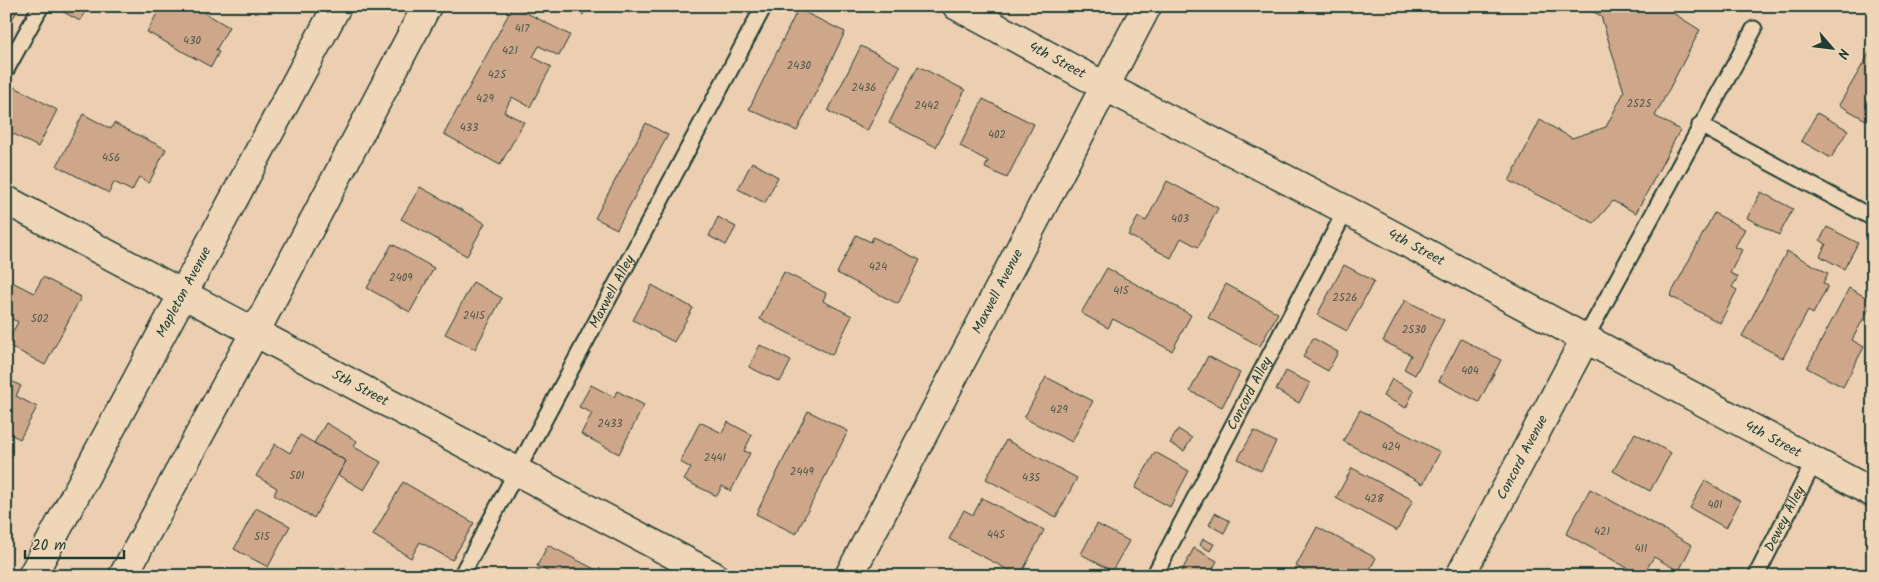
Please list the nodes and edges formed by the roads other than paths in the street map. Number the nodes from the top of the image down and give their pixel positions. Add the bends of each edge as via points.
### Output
1 (40, 6) edge
2 (336, 6) edge
3 (427, 6) edge
4 (764, 6) edge
5 (957, 6) edge
6 (1147, 6) edge
7 (1754, 29) dead end
8 (6, 70) edge
9 (1106, 86) junction
10 (1700, 125) junction
11 (6, 200) edge
12 (1346, 210) junction
13 (1873, 218) edge
14 (184, 295) junction
15 (255, 332) junction
16 (1585, 339) junction
17 (1814, 462) junction
18 (517, 471) junction
19 (1873, 493) edge
20 (32, 576) edge
21 (123, 576) edge
22 (461, 576) edge
23 (714, 576) edge
24 (849, 576) edge
25 (1154, 576) edge
26 (1460, 576) edge
27 (1756, 576) edge

1 - 8 lane
2 - 14 street, Mapleton Avenue
3 - 15 street
4 - 18 lane, Maxwell Alley
5 - 9 street, 4th Street
6 - 9 street, Maxwell Avenue
7 - 10 lane
9 - 12 street, 4th Street
9 - 24 street, Maxwell Avenue
10 - 13 lane
10 - 16 lane
11 - 14 street, 5th Street
12 - 16 street, 4th Street
12 - 25 lane, Concord Alley
14 - 15 street, 5th Street
14 - 20 street, Mapleton Avenue
15 - 18 street, 5th Street
15 - 21 street
16 - 17 street, 4th Street
16 - 26 street, Concord Avenue
17 - 19 street, 4th Street
17 - 27 lane, Dewey Alley
18 - 22 lane, Maxwell Alley
18 - 23 street, 5th Street

